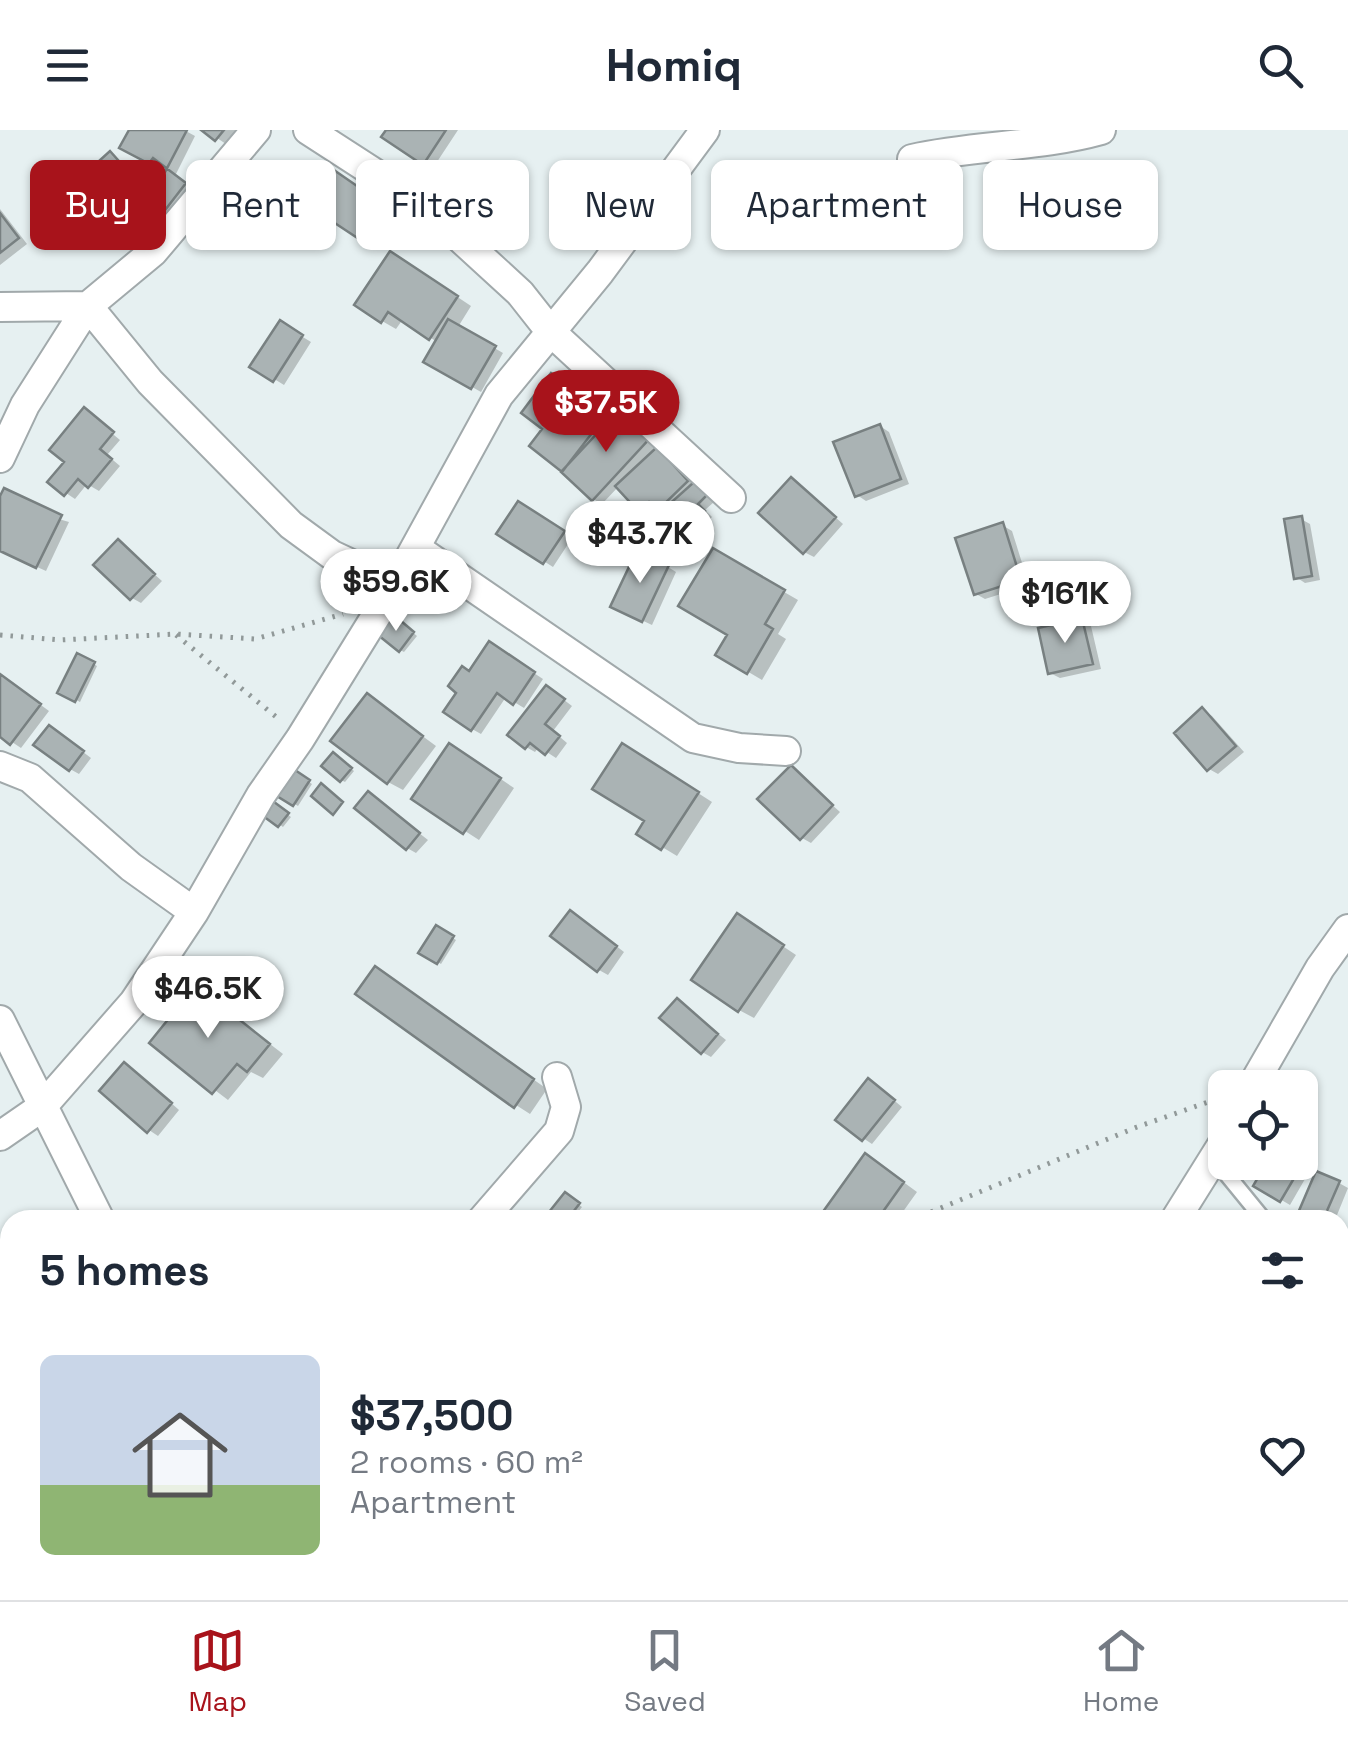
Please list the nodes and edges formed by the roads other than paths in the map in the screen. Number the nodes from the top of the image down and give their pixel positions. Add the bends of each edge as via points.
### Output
1 (256, 130) edge
2 (308, 130) edge
3 (706, 130) edge
4 (1101, 130) edge
5 (912, 158) dead end
6 (88, 306) junction
7 (0, 307) edge
8 (550, 331) junction
9 (0, 458) edge
10 (731, 498) dead end
11 (416, 548) junction
12 (399, 578) junction
13 (786, 751) dead end
14 (0, 766) edge
15 (194, 912) junction
16 (1348, 929) edge
17 (1348, 958) edge
18 (1320, 968) junction
19 (0, 1020) edge
20 (1261, 1070) edge
21 (557, 1077) dead end
22 (42, 1108) junction
23 (0, 1136) edge
24 (1208, 1169) edge
25 (1239, 1180) edge
26 (95, 1210) edge
27 (491, 1210) edge
28 (1181, 1210) edge
29 (1258, 1210) edge

1 - 6 street via 153,252
2 - 8 street via 424,205
3 - 8 street
4 - 5 street
6 - 7 street
6 - 9 street
6 - 12 street via 150,382 291,525 332,555
8 - 10 street
8 - 11 street via 499,395
11 - 12 street
11 - 13 street via 693,738
12 - 15 street
14 - 15 street via 30,778 131,867
15 - 22 street via 134,1002
16 - 18 street
17 - 18 street
18 - 20 street
19 - 22 street
21 - 27 street via 566,1107 559,1131
22 - 23 street
22 - 26 street
24 - 28 street
25 - 29 lane

